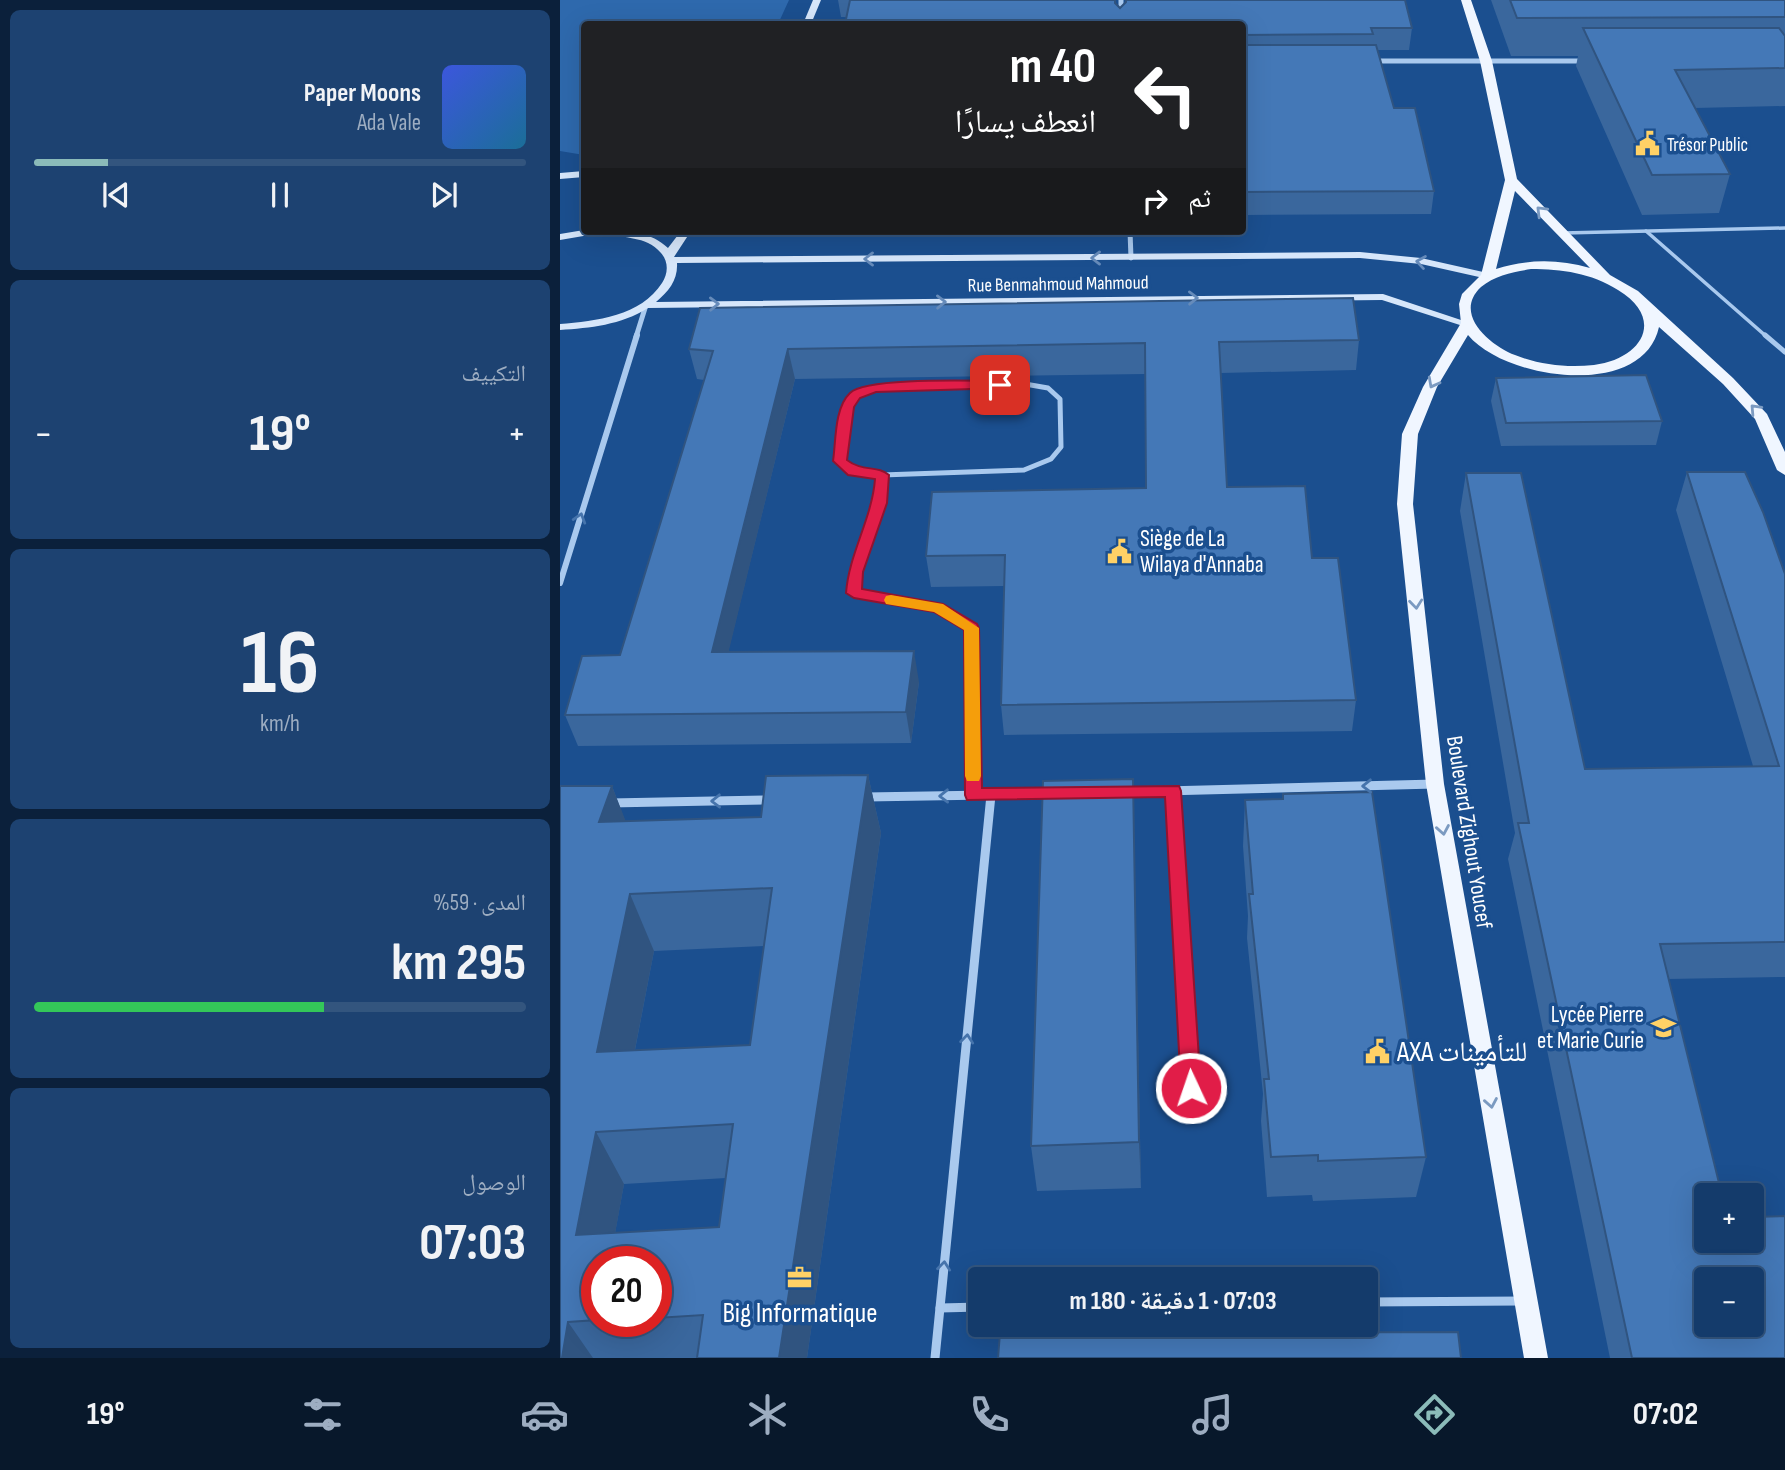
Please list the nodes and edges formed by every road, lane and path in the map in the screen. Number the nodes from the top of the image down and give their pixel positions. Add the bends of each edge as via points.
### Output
1 (817, 0) edge
2 (1121, 0) edge
3 (1466, 0) edge
4 (808, 21) edge
5 (1121, 21) edge
6 (1364, 61) edge
7 (1486, 61) junction
8 (1594, 61) edge
9 (581, 174) edge
10 (560, 176) edge
11 (1511, 180) junction
12 (560, 224) edge
13 (1785, 228) edge
14 (1646, 231) junction
15 (581, 232) edge
16 (573, 233) junction
17 (1563, 233) junction
18 (634, 235) edge
19 (684, 235) edge
20 (1130, 235) edge
21 (560, 237) edge
22 (671, 257) junction
23 (1131, 258) junction
24 (1488, 276) junction
25 (1606, 277) junction
26 (646, 305) junction
27 (1646, 308) junction
28 (1467, 324) junction
29 (560, 327) edge
30 (1785, 352) edge
31 (1785, 470) edge
32 (882, 475) junction
33 (560, 583) edge
34 (1435, 784) junction
35 (1173, 791) junction
36 (1117, 792) edge
37 (1061, 793) edge
38 (973, 795) junction
39 (991, 795) junction
40 (863, 797) edge
41 (780, 799) edge
42 (601, 803) edge
43 (1191, 1088) dead end
44 (1526, 1301) junction
45 (1378, 1303) edge
46 (968, 1307) edge
47 (940, 1308) junction
48 (935, 1358) edge
49 (1536, 1358) edge

1 - 4 main road
2 - 5 street
3 - 7 main road
6 - 7 street
7 - 8 street
7 - 11 main road
9 - 10 main road
17 -> 11 main road
11 - 24 main road
12 - 16 main road
13 - 14 lane
14 - 17 lane
14 - 30 lane
15 - 16 main road
16 - 21 main road
17 - 25 main road
18 - 22 main road via 665,247
19 - 22 main road
20 - 23 street
23 -> 22 main road, Rue Benmahmoud Mahmoud
22 - 26 main road via 673,275
24 -> 23 main road, Rue Benmahmoud Mahmoud via 1422,261 1360,255
24 - 25 main road via 1531,265 1582,269
24 - 28 main road via 1471,289 1464,306
25 - 27 main road via 1631,290
26 -> 28 main road, Rue Benmahmoud Mahmoud via 1383,297
26 - 29 main road via 591,325
33 -> 26 street
27 - 28 main road via 1652,324 1648,341 1636,355 1614,366 1587,371 1527,365 1479,340
31 -> 27 main road via 1762,417
28 -> 34 main road, Boulevard Zighout Youcef via 1430,387 1410,434 1405,504
32 - 32 lane via 1024,470 1051,459 1061,447 1060,399 1048,388 1025,384 874,388 855,395 848,407 839,461 853,472
32 - 38 lane via 880,503 855,572 854,593 938,607 971,628
34 -> 35 street
34 -> 44 main road, Boulevard Zighout Youcef
35 - 36 street
35 - 43 lane
37 - 39 street
38 - 39 street
38 -> 40 street
47 -> 39 street
41 -> 42 street
44 - 45 street
44 - 49 main road, Boulevard Zighout Youcef
46 - 47 street
47 - 48 street

